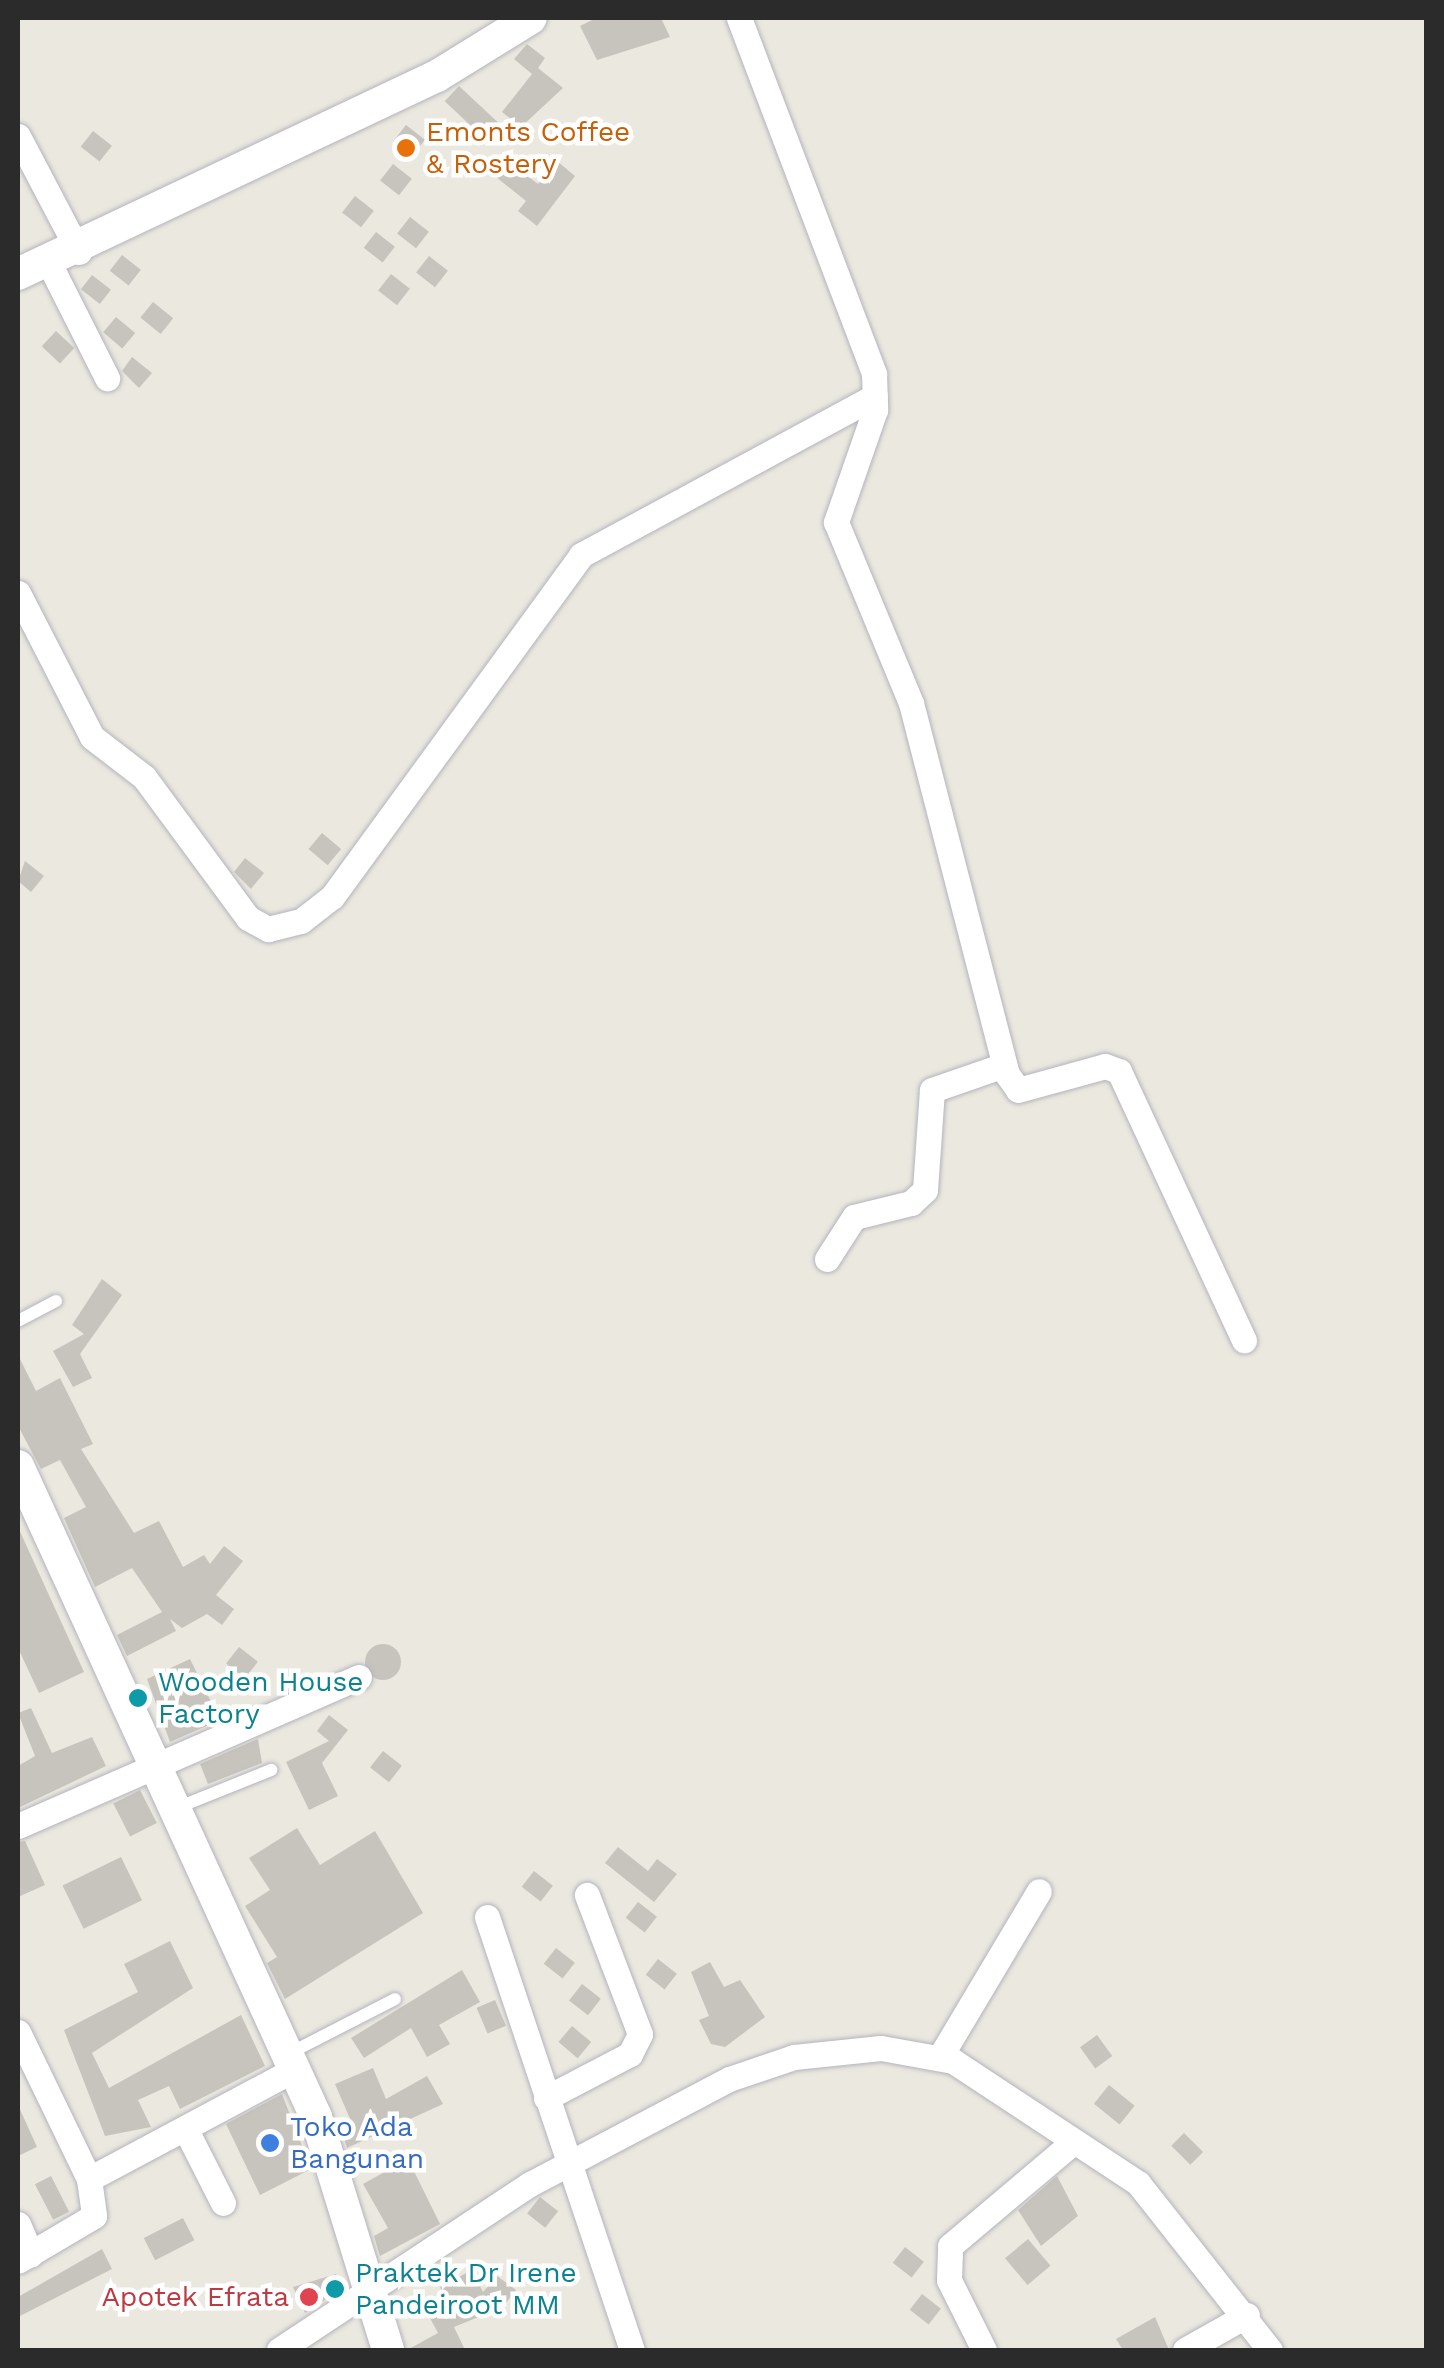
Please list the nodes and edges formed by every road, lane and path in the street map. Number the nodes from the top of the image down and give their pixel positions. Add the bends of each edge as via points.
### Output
1 (531, 18) edge
2 (739, 18) edge
3 (18, 136) edge
4 (64, 258) junction
5 (18, 274) edge
6 (107, 378) dead end
7 (875, 396) junction
8 (18, 593) edge
9 (1004, 1065) junction
10 (827, 1259) dead end
11 (56, 1302) dead end
12 (18, 1321) edge
13 (1244, 1340) dead end
14 (18, 1466) edge
15 (358, 1678) dead end
16 (152, 1768) junction
17 (271, 1770) dead end
18 (172, 1810) junction
19 (18, 1826) edge
20 (1039, 1891) dead end
21 (586, 1894) dead end
22 (487, 1918) dead end
23 (395, 1999) dead end
24 (18, 2032) edge
25 (940, 2057) junction
26 (291, 2062) junction
27 (546, 2098) junction
28 (185, 2128) junction
29 (1073, 2142) junction
30 (568, 2164) junction
31 (90, 2179) junction
32 (222, 2204) dead end
33 (18, 2224) edge
34 (24, 2257) edge
35 (374, 2294) junction
36 (1247, 2315) junction
37 (279, 2350) edge
38 (388, 2350) edge
39 (632, 2350) edge
40 (984, 2350) edge
41 (1184, 2350) edge
42 (1270, 2350) edge

1 - 4 main road via 436,76
2 - 7 street via 761,57
3 - 4 street
4 - 5 main road
4 - 6 street
7 - 8 street via 581,555 332,897 301,921 268,929 248,918 144,777 92,737
7 - 9 street via 836,522 912,703
9 - 10 street via 932,1090 925,1190 911,1203 854,1217
9 - 13 street via 1018,1090 1105,1066 1119,1071
11 - 12 lane
14 - 16 main road
15 - 16 street
16 - 18 main road
16 - 19 street
17 - 18 lane
18 - 26 main road
20 - 25 street
21 - 27 street via 640,2034 630,2054
22 - 27 street
23 - 26 lane
24 - 31 street
25 - 29 street
25 - 30 street via 881,2048 760,2066
26 - 28 street
26 - 35 main road
27 - 30 street
28 - 31 street
28 - 32 street
29 - 36 street via 1155,2198
29 - 40 street via 950,2246 950,2280
30 - 35 street
30 - 39 street
31 - 34 street via 94,2216
33 - 34 street
35 - 37 street
35 - 38 main road
36 - 41 street
36 - 42 street

